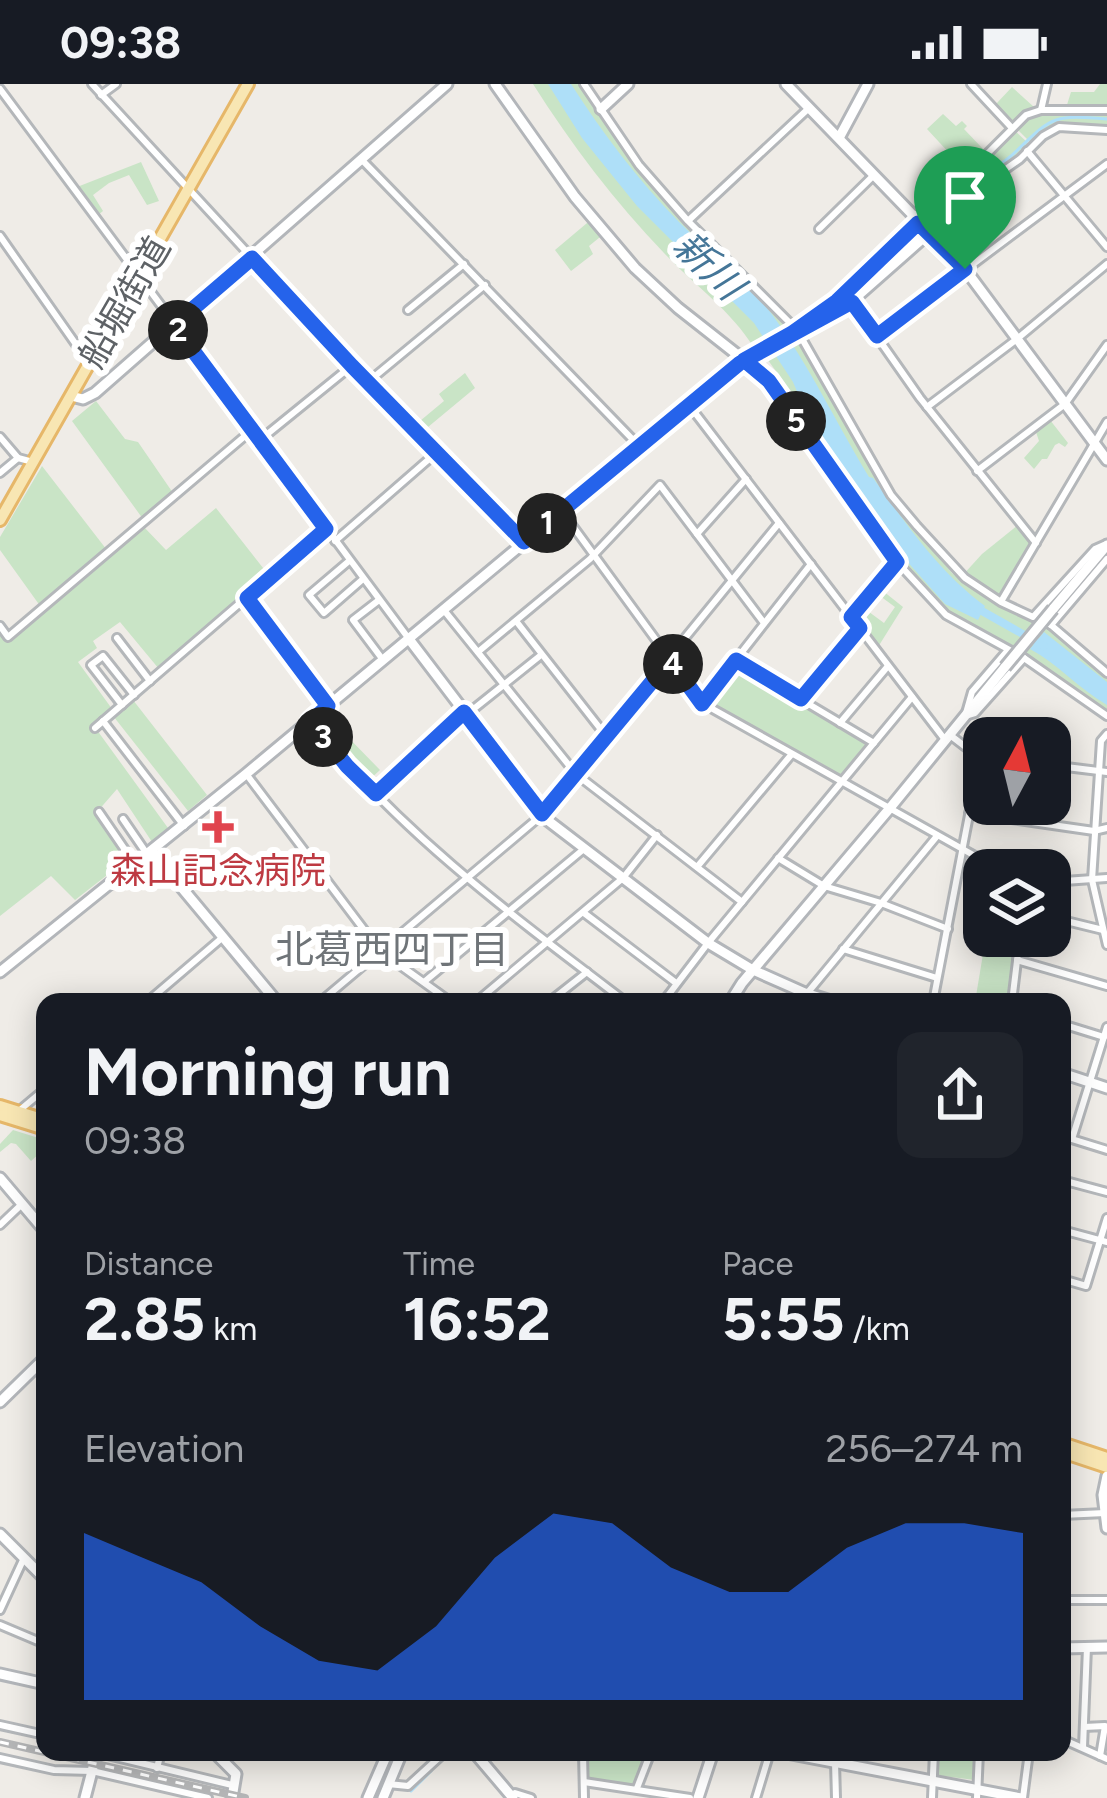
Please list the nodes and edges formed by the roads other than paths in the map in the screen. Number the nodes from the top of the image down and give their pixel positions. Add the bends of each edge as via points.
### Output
1 (92, 84) edge
2 (116, 84) edge
3 (248, 84) edge
4 (447, 84) edge
5 (495, 84) edge
6 (584, 84) edge
7 (628, 84) edge
8 (786, 84) edge
9 (868, 84) edge
10 (970, 84) edge
11 (1047, 84) edge
12 (0, 89) edge
13 (101, 95) junction
14 (809, 107) junction
15 (602, 109) junction
16 (1041, 110) junction
17 (1107, 110) edge
18 (1011, 127) junction
19 (1107, 130) edge
20 (839, 138) junction
21 (1027, 151) junction
22 (362, 160) junction
23 (1107, 164) edge
24 (874, 176) junction
25 (189, 188) junction
26 (1064, 195) junction
27 (688, 220) junction
28 (918, 223) junction
29 (819, 229) dead end
30 (929, 233) junction
31 (0, 236) edge
32 (1107, 247) edge
33 (252, 258) junction
34 (464, 263) junction
35 (1107, 264) edge
36 (965, 269) junction
37 (138, 277) junction
38 (484, 286) junction
39 (852, 302) junction
40 (408, 310) dead end
41 (174, 325) junction
42 (794, 331) junction
43 (877, 336) junction
44 (1017, 339) junction
45 (1107, 345) edge
46 (744, 360) junction
47 (89, 363) junction
48 (352, 366) junction
49 (368, 382) junction
50 (71, 396) junction
51 (1066, 404) junction
52 (689, 405) junction
53 (927, 407) junction
54 (1107, 422) edge
55 (252, 430) junction
56 (0, 437) edge
57 (260, 440) junction
58 (1095, 443) junction
59 (639, 446) junction
60 (436, 453) junction
61 (18, 458) junction
62 (1107, 460) edge
63 (34, 461) junction
64 (977, 470) junction
65 (0, 473) edge
66 (746, 479) junction
67 (561, 510) junction
68 (0, 520) edge
69 (779, 523) junction
70 (326, 529) junction
71 (698, 534) junction
72 (335, 541) junction
73 (524, 542) junction
74 (1036, 543) junction
75 (1107, 544) edge
76 (594, 555) junction
77 (1107, 559) edge
78 (350, 560) junction
79 (897, 562) junction
80 (811, 564) junction
81 (363, 579) junction
82 (733, 581) junction
83 (247, 598) junction
84 (379, 600) junction
85 (1001, 602) junction
86 (443, 609) junction
87 (851, 617) junction
88 (1033, 617) junction
89 (516, 621) junction
90 (764, 622) junction
91 (1052, 625) junction
92 (0, 626) edge
93 (860, 628) junction
94 (117, 638) dead end
95 (409, 639) junction
96 (1009, 649) junction
97 (478, 652) junction
98 (380, 656) dead end
99 (541, 656) junction
100 (1024, 658) junction
101 (670, 660) junction
102 (736, 660) junction
103 (888, 665) junction
104 (1107, 673) edge
105 (150, 681) junction
106 (505, 685) junction
107 (134, 695) junction
108 (912, 697) junction
109 (801, 699) junction
110 (702, 704) junction
111 (122, 705) junction
112 (328, 706) junction
113 (465, 713) junction
114 (965, 716) junction
115 (1107, 716) edge
116 (103, 721) junction
117 (311, 721) junction
118 (840, 723) junction
119 (95, 728) dead end
120 (1107, 734) edge
121 (607, 737) junction
122 (948, 738) junction
123 (874, 743) junction
124 (963, 747) edge
125 (792, 754) junction
126 (1071, 767) edge
127 (1103, 771) edge
128 (246, 774) junction
129 (576, 774) junction
130 (842, 781) junction
131 (376, 794) junction
132 (890, 808) junction
133 (99, 812) dead end
134 (542, 814) junction
135 (123, 819) dead end
136 (967, 825) edge
137 (1052, 825) edge
138 (184, 826) junction
139 (1107, 828) edge
140 (1094, 831) junction
141 (656, 836) junction
142 (937, 836) junction
143 (585, 848) junction
144 (962, 849) junction
145 (150, 853) junction
146 (778, 858) junction
147 (134, 862) junction
148 (697, 867) junction
149 (622, 878) junction
150 (1107, 878) edge
151 (466, 879) junction
152 (1092, 880) junction
153 (1071, 881) edge
154 (824, 886) junction
155 (742, 902) junction
156 (881, 903) junction
157 (508, 913) junction
158 (584, 913) junction
159 (1071, 922) edge
160 (948, 928) junction
161 (1103, 930) junction
162 (223, 937) junction
163 (548, 941) junction
164 (708, 943) junction
165 (1107, 945) edge
166 (843, 949) junction
167 (380, 951) junction
168 (1018, 957) edge
169 (1017, 960) junction
170 (753, 970) junction
171 (0, 972) edge
172 (587, 972) junction
173 (938, 978) junction
174 (424, 982) junction
175 (677, 983) junction
176 (1107, 986) edge
177 (158, 993) edge
178 (270, 993) edge
179 (331, 993) edge
180 (438, 993) edge
181 (487, 993) edge
182 (560, 993) edge
183 (614, 993) edge
184 (670, 993) edge
185 (736, 993) edge
186 (793, 993) edge
187 (806, 993) edge
188 (935, 993) edge
189 (1013, 993) edge
190 (1071, 1027) edge
191 (1107, 1027) edge
192 (1105, 1038) edge
193 (1071, 1076) edge
194 (1090, 1082) junction
195 (1107, 1088) edge
196 (36, 1097) edge
197 (0, 1110) edge
198 (19, 1112) junction
199 (36, 1120) edge
200 (36, 1122) edge
201 (1072, 1139) joint
202 (1107, 1150) edge
203 (0, 1178) edge
204 (1071, 1182) edge
205 (1107, 1192) edge
206 (22, 1204) junction
207 (1107, 1218) edge
208 (36, 1220) edge
209 (0, 1225) edge
210 (1071, 1232) edge
211 (1104, 1241) edge
212 (1071, 1282) edge
213 (36, 1367) edge
214 (0, 1402) edge
215 (1071, 1451) edge
216 (1107, 1462) edge
217 (1107, 1476) edge
218 (1105, 1513) edge
219 (1071, 1515) edge
220 (1107, 1528) edge
221 (0, 1534) edge
222 (24, 1558) junction
223 (36, 1570) edge
224 (1071, 1600) edge
225 (1107, 1600) edge
226 (0, 1610) edge
227 (0, 1624) edge
228 (36, 1640) edge
229 (1107, 1647) edge
230 (1071, 1648) edge
231 (1088, 1648) junction
232 (0, 1674) edge
233 (36, 1682) edge
234 (0, 1725) edge
235 (1084, 1727) junction
236 (36, 1733) edge
237 (1071, 1743) edge
238 (1084, 1748) junction
239 (0, 1758) edge
240 (1104, 1758) edge
241 (94, 1761) edge
242 (130, 1761) edge
243 (159, 1761) edge
244 (223, 1761) edge
245 (384, 1761) edge
246 (398, 1761) edge
247 (435, 1761) edge
248 (482, 1761) edge
249 (583, 1761) edge
250 (648, 1761) edge
251 (709, 1761) edge
252 (767, 1761) edge
253 (831, 1761) edge
254 (934, 1761) edge
255 (979, 1761) edge
256 (1028, 1761) edge
257 (836, 1762) junction
258 (157, 1768) junction
259 (92, 1771) junction
260 (933, 1780) junction
261 (584, 1782) junction
262 (388, 1784) junction
263 (236, 1786) junction
264 (637, 1790) junction
265 (978, 1794) edge
266 (513, 1797) edge
267 (85, 1798) edge
268 (208, 1798) edge
269 (232, 1798) edge
270 (368, 1798) edge
271 (382, 1798) edge
272 (531, 1798) edge
273 (584, 1798) edge
274 (694, 1798) edge
275 (756, 1798) edge
276 (836, 1798) edge
277 (932, 1798) edge
278 (1022, 1798) edge

1 - 13 street
2 - 13 street
3 - 25 main road, 船堀街道
4 - 22 street
5 - 46 street via 635,268
6 - 15 street
7 - 15 street
8 - 14 street
9 - 20 street
10 - 18 street
11 - 16 street
12 - 37 street
13 - 25 street
14 - 20 street
14 - 27 street
15 - 27 street
16 - 17 street
16 - 18 street
18 - 28 street
19 - 21 street via 1059,127
20 - 24 street
21 - 26 street
21 - 30 street
22 - 33 street
22 - 34 street
23 - 26 street
24 - 28 street
24 - 29 street
25 - 33 street
25 - 37 main road, 船堀街道
26 - 32 street
26 - 36 street
27 - 42 street
28 - 30 street
28 - 42 street
30 - 36 street
30 - 39 street
31 - 47 street
33 - 41 street
33 - 48 street
34 - 38 street
34 - 40 street
35 - 44 street
36 - 43 street
36 - 44 street
37 - 41 street
37 - 47 main road, 船堀街道
38 - 49 street
38 - 59 street
39 - 42 street
39 - 43 street
41 - 50 street via 95,393
41 - 55 street
42 - 46 street
42 - 85 street via 891,495 959,574
43 - 53 street
44 - 51 street
44 - 53 street
45 - 51 street
46 - 52 street
46 - 79 street via 769,381
47 - 50 main road, 船堀街道
48 - 49 street
48 - 57 street
49 - 60 street
50 - 63 main road, 船堀街道
51 - 58 street
51 - 64 street
52 - 59 street
52 - 66 street
53 - 64 street
54 - 58 street
55 - 57 street
55 - 92 street via 8,637
56 - 61 street
57 - 70 street
58 - 62 street
58 - 74 street
59 - 67 street
60 - 72 street
60 - 73 street
61 - 63 street
61 - 65 street
63 - 68 main road, 船堀街道
64 - 74 street
66 - 69 street
66 - 71 street
67 - 73 street
67 - 76 street
69 - 80 street
69 - 82 street
70 - 72 street
70 - 83 street
71 - 76 street via 660,484
71 - 82 street
72 - 78 street
73 - 86 street
74 - 85 street
75 - 88 street
75 - 114 street, bridge
76 - 89 street
76 - 101 street
77 - 91 street
78 - 81 street
78 - 81 street via 309,595 324,614
79 - 87 street
79 - 96 street via 946,615
80 - 87 street
80 - 90 street
81 - 84 street
82 - 90 street
82 - 101 street
83 - 105 street
83 - 112 street
84 - 95 street
84 - 98 street via 353,620
85 - 88 street
86 - 95 street
86 - 97 street
87 - 93 street
88 - 91 street
89 - 97 street
89 - 99 street
90 - 102 street
91 - 104 street
93 - 103 street
93 - 109 street
94 - 105 street
95 - 112 street
95 - 113 street
96 - 100 street
96 - 114 street via 972,692
97 - 106 street
99 - 106 street
99 - 121 street
100 - 114 street
100 - 115 street
101 - 110 street
101 - 121 street
102 - 109 street
102 - 110 street
103 - 108 street
103 - 118 street
105 - 107 street
106 - 113 street
106 - 129 street
107 - 111 street
107 - 111 street via 103,656 91,665
108 - 122 street
108 - 123 street
109 - 118 street
110 - 125 street
111 - 116 street
112 - 117 street
113 - 131 street
113 - 134 street
114 - 122 street
116 - 119 street
116 - 138 street
117 - 128 street
117 - 131 street
118 - 123 street
120 - 127 street
121 - 129 street
122 - 124 street
122 - 132 street
123 - 130 street
125 - 130 street
125 - 148 street
126 - 127 street
127 - 140 street
128 - 138 street
128 - 167 street
129 - 134 street
129 - 141 street
130 - 132 street
130 - 146 street
131 - 151 street
132 - 142 street
132 - 154 street
133 - 147 street
134 - 143 street
134 - 151 street
135 - 145 street
136 - 144 street
137 - 140 street
138 - 145 street
139 - 140 street
140 - 152 street
141 - 148 street
141 - 149 street
142 - 144 street
142 - 156 street
143 - 149 street
143 - 157 street
144 - 160 street
145 - 147 street
145 - 162 street
146 - 154 street
146 - 155 street
147 - 171 street
148 - 155 street
149 - 158 street
149 - 164 street
150 - 152 street
151 - 157 street
151 - 167 street
152 - 153 street
152 - 161 street
154 - 156 street
154 - 170 street
155 - 164 street
156 - 160 street
156 - 166 street
157 - 163 street
157 - 174 street
158 - 163 street
158 - 175 street
159 - 161 street
160 - 173 street
161 - 165 street
162 - 177 street
162 - 178 street
163 - 172 street
163 - 181 street
164 - 170 street
164 - 175 street
166 - 173 street
166 - 187 street
167 - 174 street
167 - 179 street
168 - 169 street
169 - 176 street
169 - 189 street
170 - 185 street
170 - 186 street
172 - 182 street
172 - 183 street
173 - 188 street
174 - 180 street
175 - 184 street
190 - 192 street
191 - 192 street
192 - 194 street
193 - 194 street
194 - 195 street
194 - 201 street
196 - 198 street
197 - 198 main road
197 - 200 main road
198 - 199 main road
201 - 202 street
203 - 206 street
204 - 205 street
206 - 208 street
206 - 209 street
207 - 211 street
210 - 211 street
211 - 212 street via 1086,1286
213 - 214 street
215 - 216 main road
217 - 218 street
218 - 219 street
218 - 220 street
221 - 222 street
222 - 223 street
222 - 226 street
224 - 225 street
227 - 228 street
229 - 231 street
230 - 231 street
231 - 235 street
232 - 233 street
234 - 236 street
235 - 238 street
235 - 240 street via 1105,1726
237 - 238 street
238 - 240 street
239 - 259 street
241 - 259 street
242 - 258 street
243 - 258 street
244 - 263 street
245 - 270 street
246 - 262 street
247 - 262 street via 408,1786
248 - 266 street
249 - 261 street
250 - 264 street
251 - 274 street
252 - 275 street
253 - 257 street
254 - 260 street
255 - 265 street
256 - 278 street
257 - 260 street
257 - 276 street
258 - 263 street
259 - 267 street
259 - 268 street
260 - 265 street
260 - 277 street
261 - 264 street
261 - 273 street
262 - 271 street
263 - 269 street
264 - 274 street
265 - 278 street
266 - 272 street

